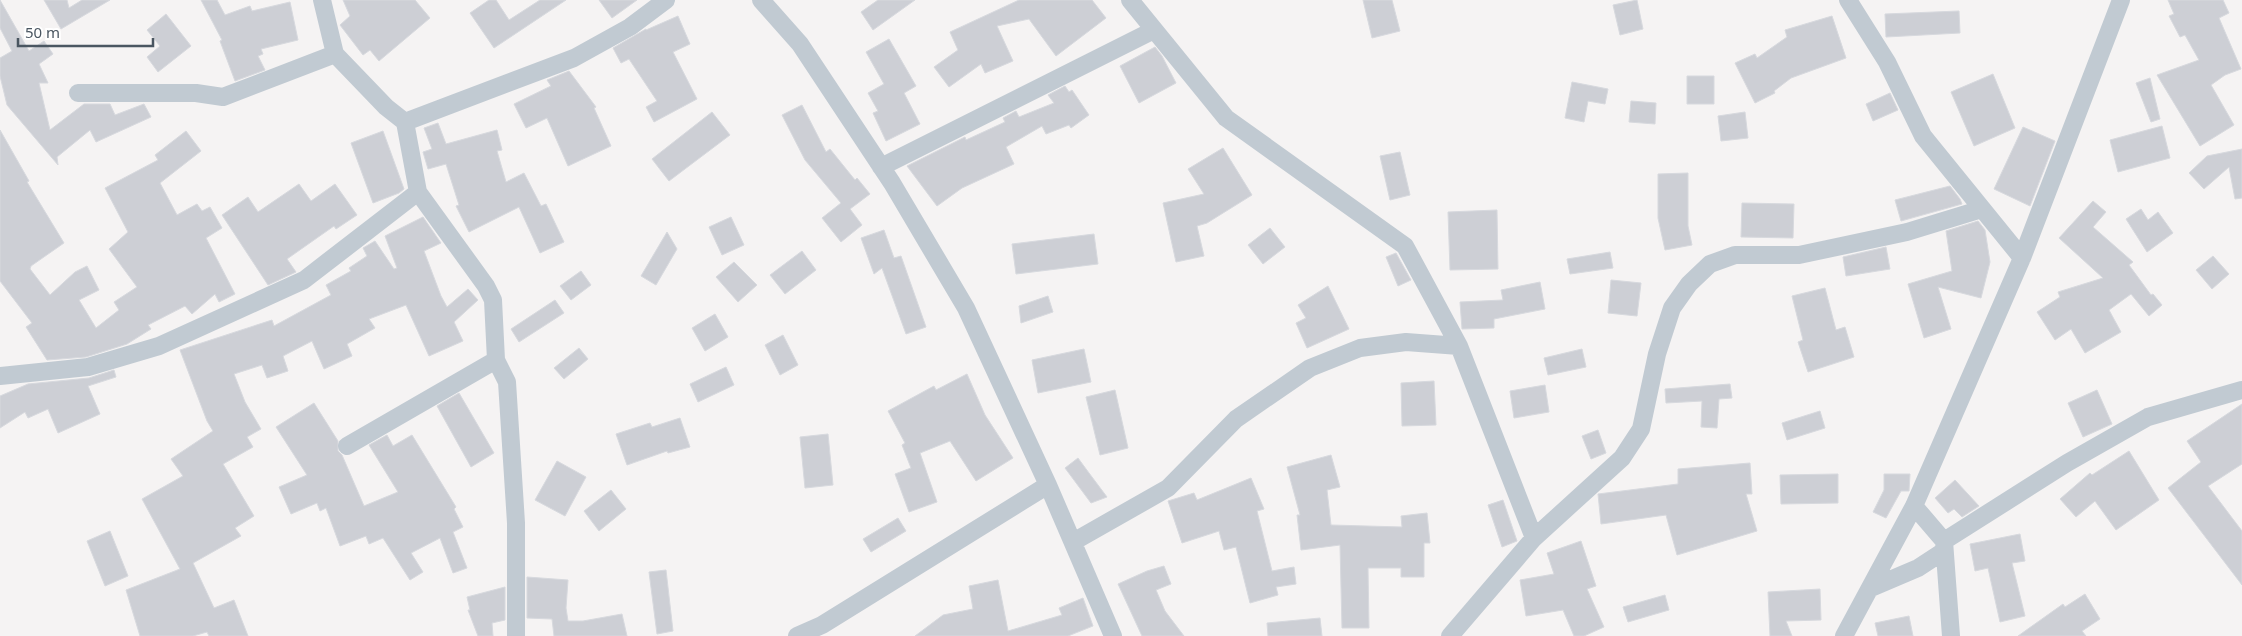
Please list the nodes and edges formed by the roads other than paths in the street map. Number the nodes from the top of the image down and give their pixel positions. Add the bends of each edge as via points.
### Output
1 (322, 0) edge
2 (666, 0) edge
3 (761, 0) edge
4 (1130, 0) edge
5 (2121, 0) edge
6 (1855, 3) edge
7 (1154, 30) junction
8 (336, 54) junction
9 (78, 93) dead end
10 (405, 122) junction
11 (881, 167) junction
12 (418, 192) junction
13 (1982, 209) junction
14 (2022, 258) junction
15 (1459, 346) junction
16 (496, 360) junction
17 (0, 376) edge
18 (2242, 390) edge
19 (347, 446) dead end
20 (1048, 485) junction
21 (1914, 506) junction
22 (1534, 538) junction
23 (1072, 542) junction
24 (1944, 546) junction
25 (1871, 588) junction
26 (516, 636) edge
27 (797, 636) edge
28 (1113, 636) edge
29 (1450, 636) edge
30 (1844, 636) edge
31 (1951, 636) edge

1 - 8 street
2 - 10 street via 630,26 574,58
3 - 11 street via 800,44
4 - 7 street
5 - 14 street
6 - 13 street via 1922,136
7 - 11 street
7 - 15 street via 1226,118 1405,246
8 - 9 street via 223,97 196,93
8 - 10 street via 386,107
10 - 12 street
11 - 20 street via 966,308
12 - 16 street via 493,300
12 - 17 street via 304,280 159,346 88,367
13 - 14 street
13 - 22 street via 1907,232 1799,255 1735,255 1710,264 1689,284 1672,308 1656,354 1641,429 1622,458
14 - 21 street
15 - 22 street
15 - 23 street via 1406,342 1360,348 1310,368 1236,419 1168,488
16 - 19 street
16 - 26 street via 507,382 516,523
18 - 24 street via 2148,417 2067,463
20 - 23 street
20 - 27 street via 822,625
21 - 24 street
21 - 25 street
22 - 29 street
23 - 28 street
24 - 25 street via 1918,568
24 - 31 street
25 - 30 street

